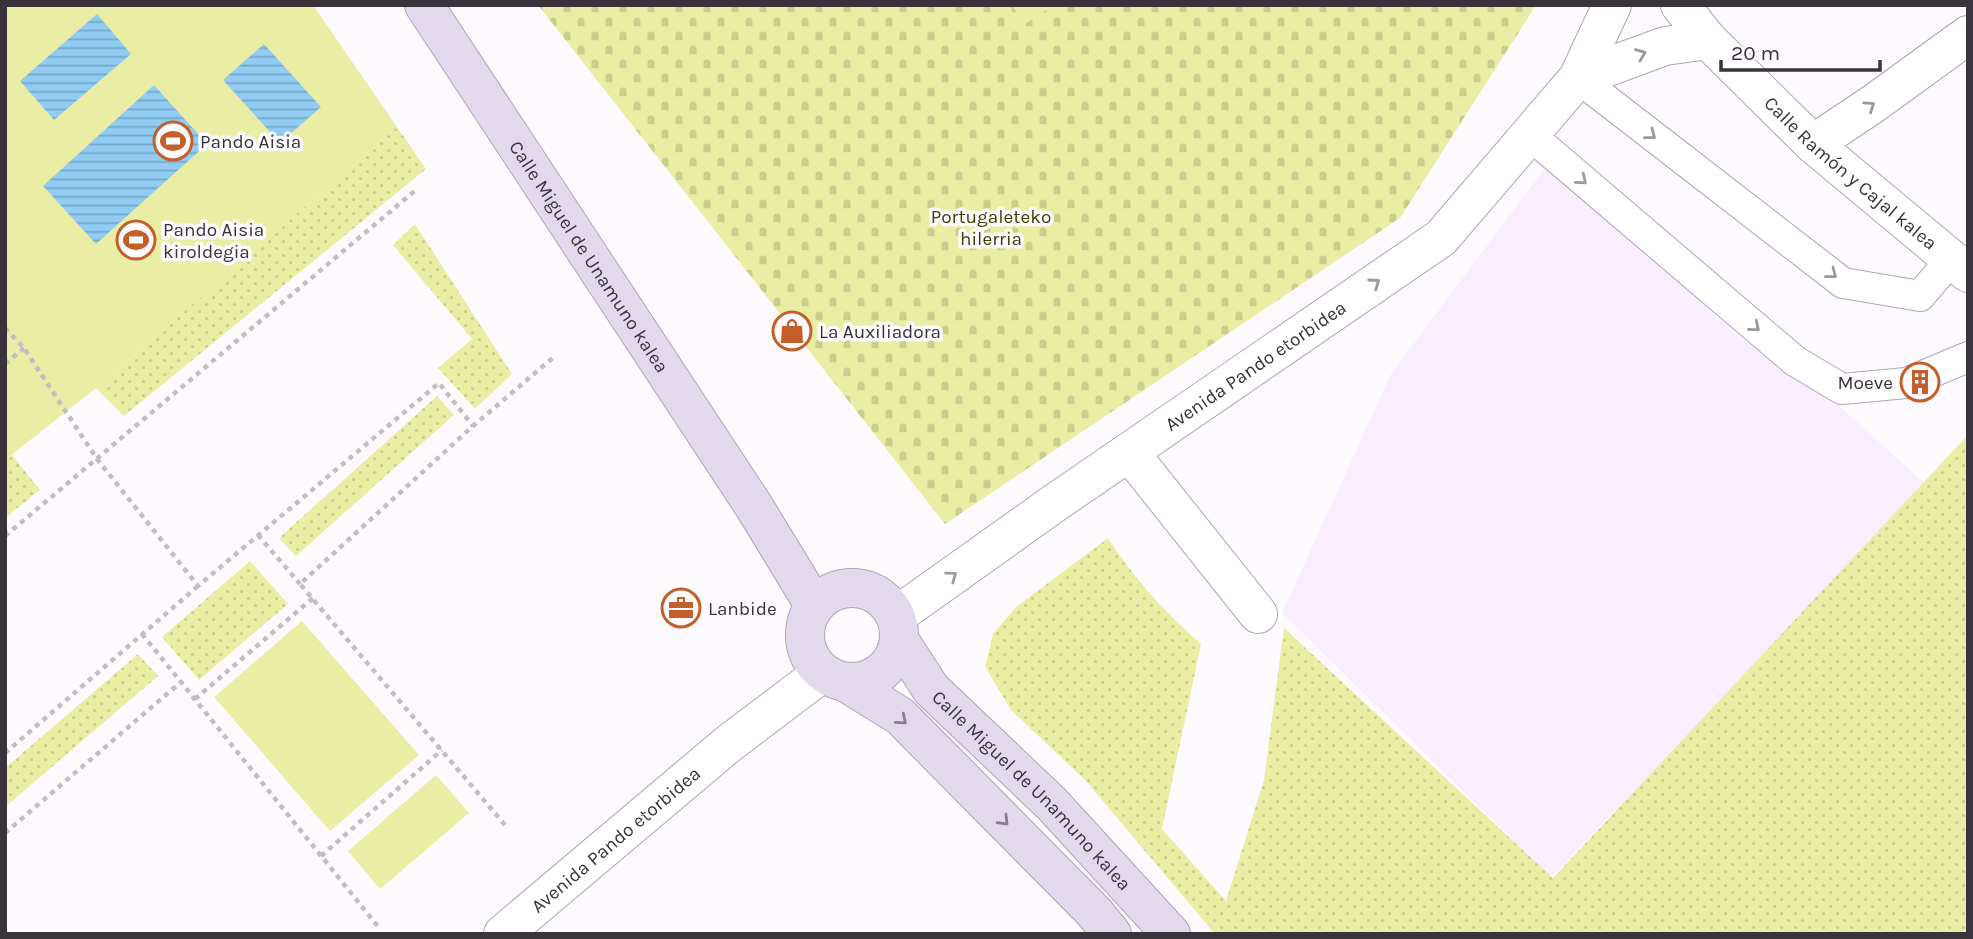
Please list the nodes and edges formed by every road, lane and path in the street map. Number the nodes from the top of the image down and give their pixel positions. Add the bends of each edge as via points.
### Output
1 (425, 5) edge
2 (1612, 5) edge
3 (1680, 5) edge
4 (1968, 35) edge
5 (1708, 40) junction
6 (1578, 78) junction
7 (1530, 135) junction
8 (1813, 144) junction
9 (417, 189) dead end
10 (1959, 267) edge
11 (5, 328) edge
12 (24, 348) junction
13 (556, 355) dead end
14 (1968, 357) edge
15 (5, 364) edge
16 (473, 426) junction
17 (1129, 452) junction
18 (97, 459) junction
19 (258, 535) junction
20 (5, 536) edge
21 (300, 584) junction
22 (198, 586) junction
23 (313, 598) junction
24 (823, 598) junction
25 (1258, 614) dead end
26 (898, 628) junction
27 (142, 634) junction
28 (825, 669) junction
29 (181, 682) junction
30 (195, 699) junction
31 (442, 750) junction
32 (5, 753) edge
33 (505, 825) dead end
34 (5, 833) edge
35 (321, 856) junction
36 (380, 929) dead end
37 (503, 934) edge
38 (1112, 934) edge
39 (1171, 934) edge

1 - 24 street, Calle Miguel de Unamuno kalea via 755,508
2 - 6 street, Avenida Pando etorbidea
3 - 5 street, Calle Ramón y Cajal kalea
8 -> 4 street
6 -> 5 street, Avenida Pando etorbidea via 1665,46
5 - 8 street, Calle Ramón y Cajal kalea
6 - 7 street, Avenida Pando etorbidea
6 -> 10 lane via 1843,283 1920,296
7 -> 14 lane via 1795,361 1843,389 1906,383
17 -> 7 street, Avenida Pando etorbidea via 1441,237
8 - 10 street, Calle Ramón y Cajal kalea
9 - 18 path
11 - 12 path
12 - 15 path
12 - 18 path
13 - 16 path
16 - 19 path via 439,383
16 - 21 path
17 - 25 street
26 -> 17 street, Avenida Pando etorbidea
18 - 20 path
18 - 22 path
19 - 21 path
19 - 22 path
21 - 23 path
22 - 27 path
23 - 30 path
23 - 31 path
24 - 26 street, Calle Miguel de Unamuno kalea via 858,587 881,597
24 - 28 street via 804,628
26 - 28 street via 890,665 870,680
26 - 39 street, Calle Miguel de Unamuno kalea via 930,689 1052,804
27 - 29 path
27 - 32 path
28 - 37 street, Avenida Pando etorbidea via 727,745
28 -> 38 street via 900,716
29 - 30 path
29 - 34 path
30 - 35 path
31 - 33 path
31 - 35 path
35 - 36 path

